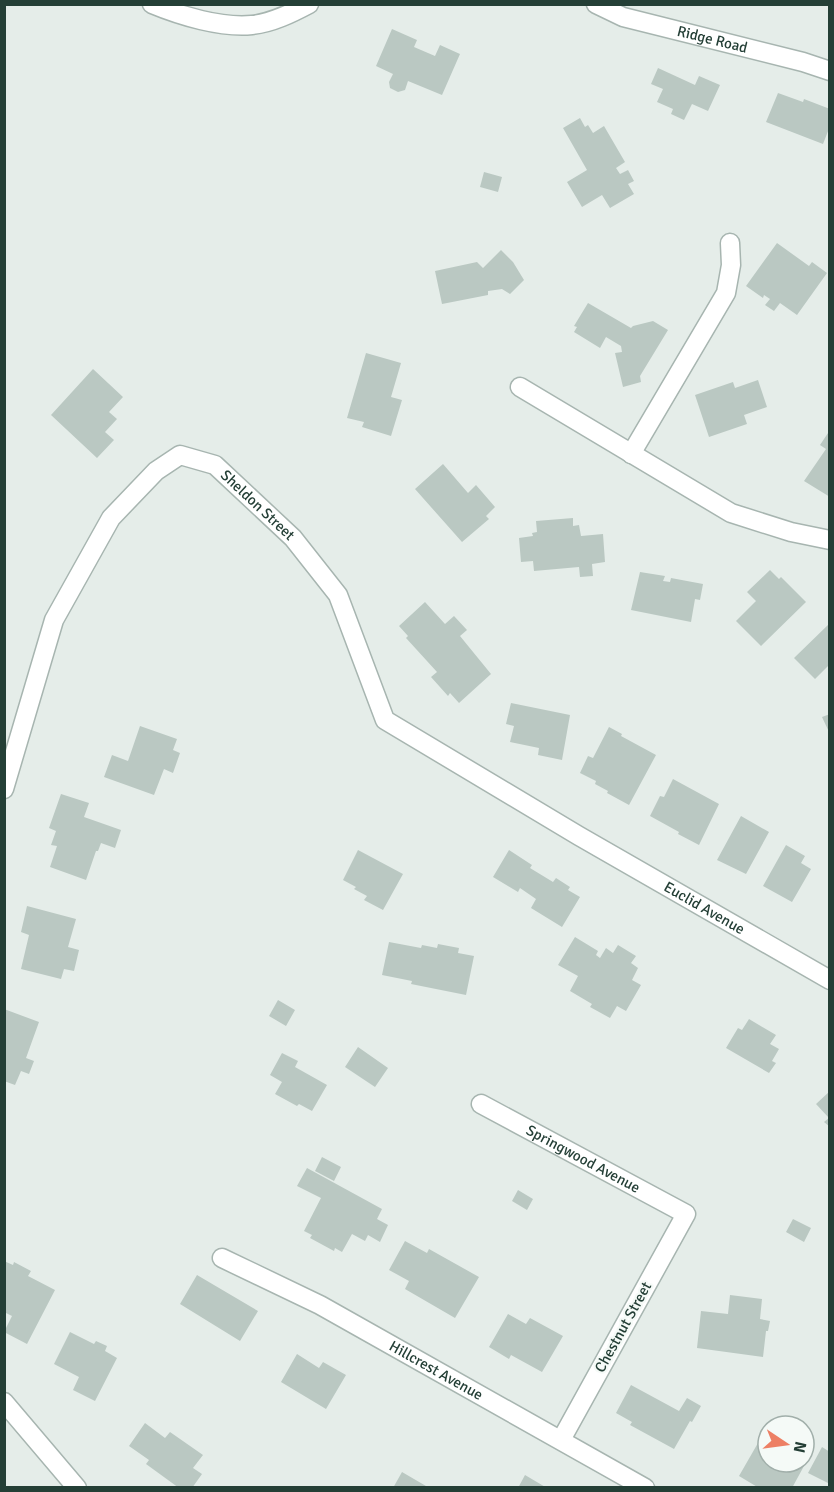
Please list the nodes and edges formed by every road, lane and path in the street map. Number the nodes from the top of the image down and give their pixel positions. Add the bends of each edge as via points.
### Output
1 (152, 4) edge
2 (309, 4) edge
3 (596, 4) edge
4 (830, 71) edge
5 (730, 243) dead end
6 (520, 387) dead end
7 (631, 454) junction
8 (830, 540) edge
9 (4, 789) edge
10 (579, 836) joint
11 (830, 980) edge
12 (481, 1104) dead end
13 (686, 1214) joint
14 (222, 1258) dead end
15 (4, 1402) edge
16 (561, 1440) junction
17 (77, 1488) edge
18 (645, 1488) edge

1 - 2 street via 207,22 252,25 287,16
3 - 4 street, Ridge Road via 623,17
5 - 7 street via 726,293
6 - 7 street
7 - 8 street via 731,513
9 - 10 street, Sheldon Street via 54,620 111,518 156,471 180,455 215,465 293,538 338,595 385,720
10 - 11 street, Euclid Avenue
12 - 13 street, Springwood Avenue
13 - 16 street, Chestnut Street
14 - 16 street, Hillcrest Avenue via 320,1305
15 - 17 street
16 - 18 street, Hillcrest Avenue

